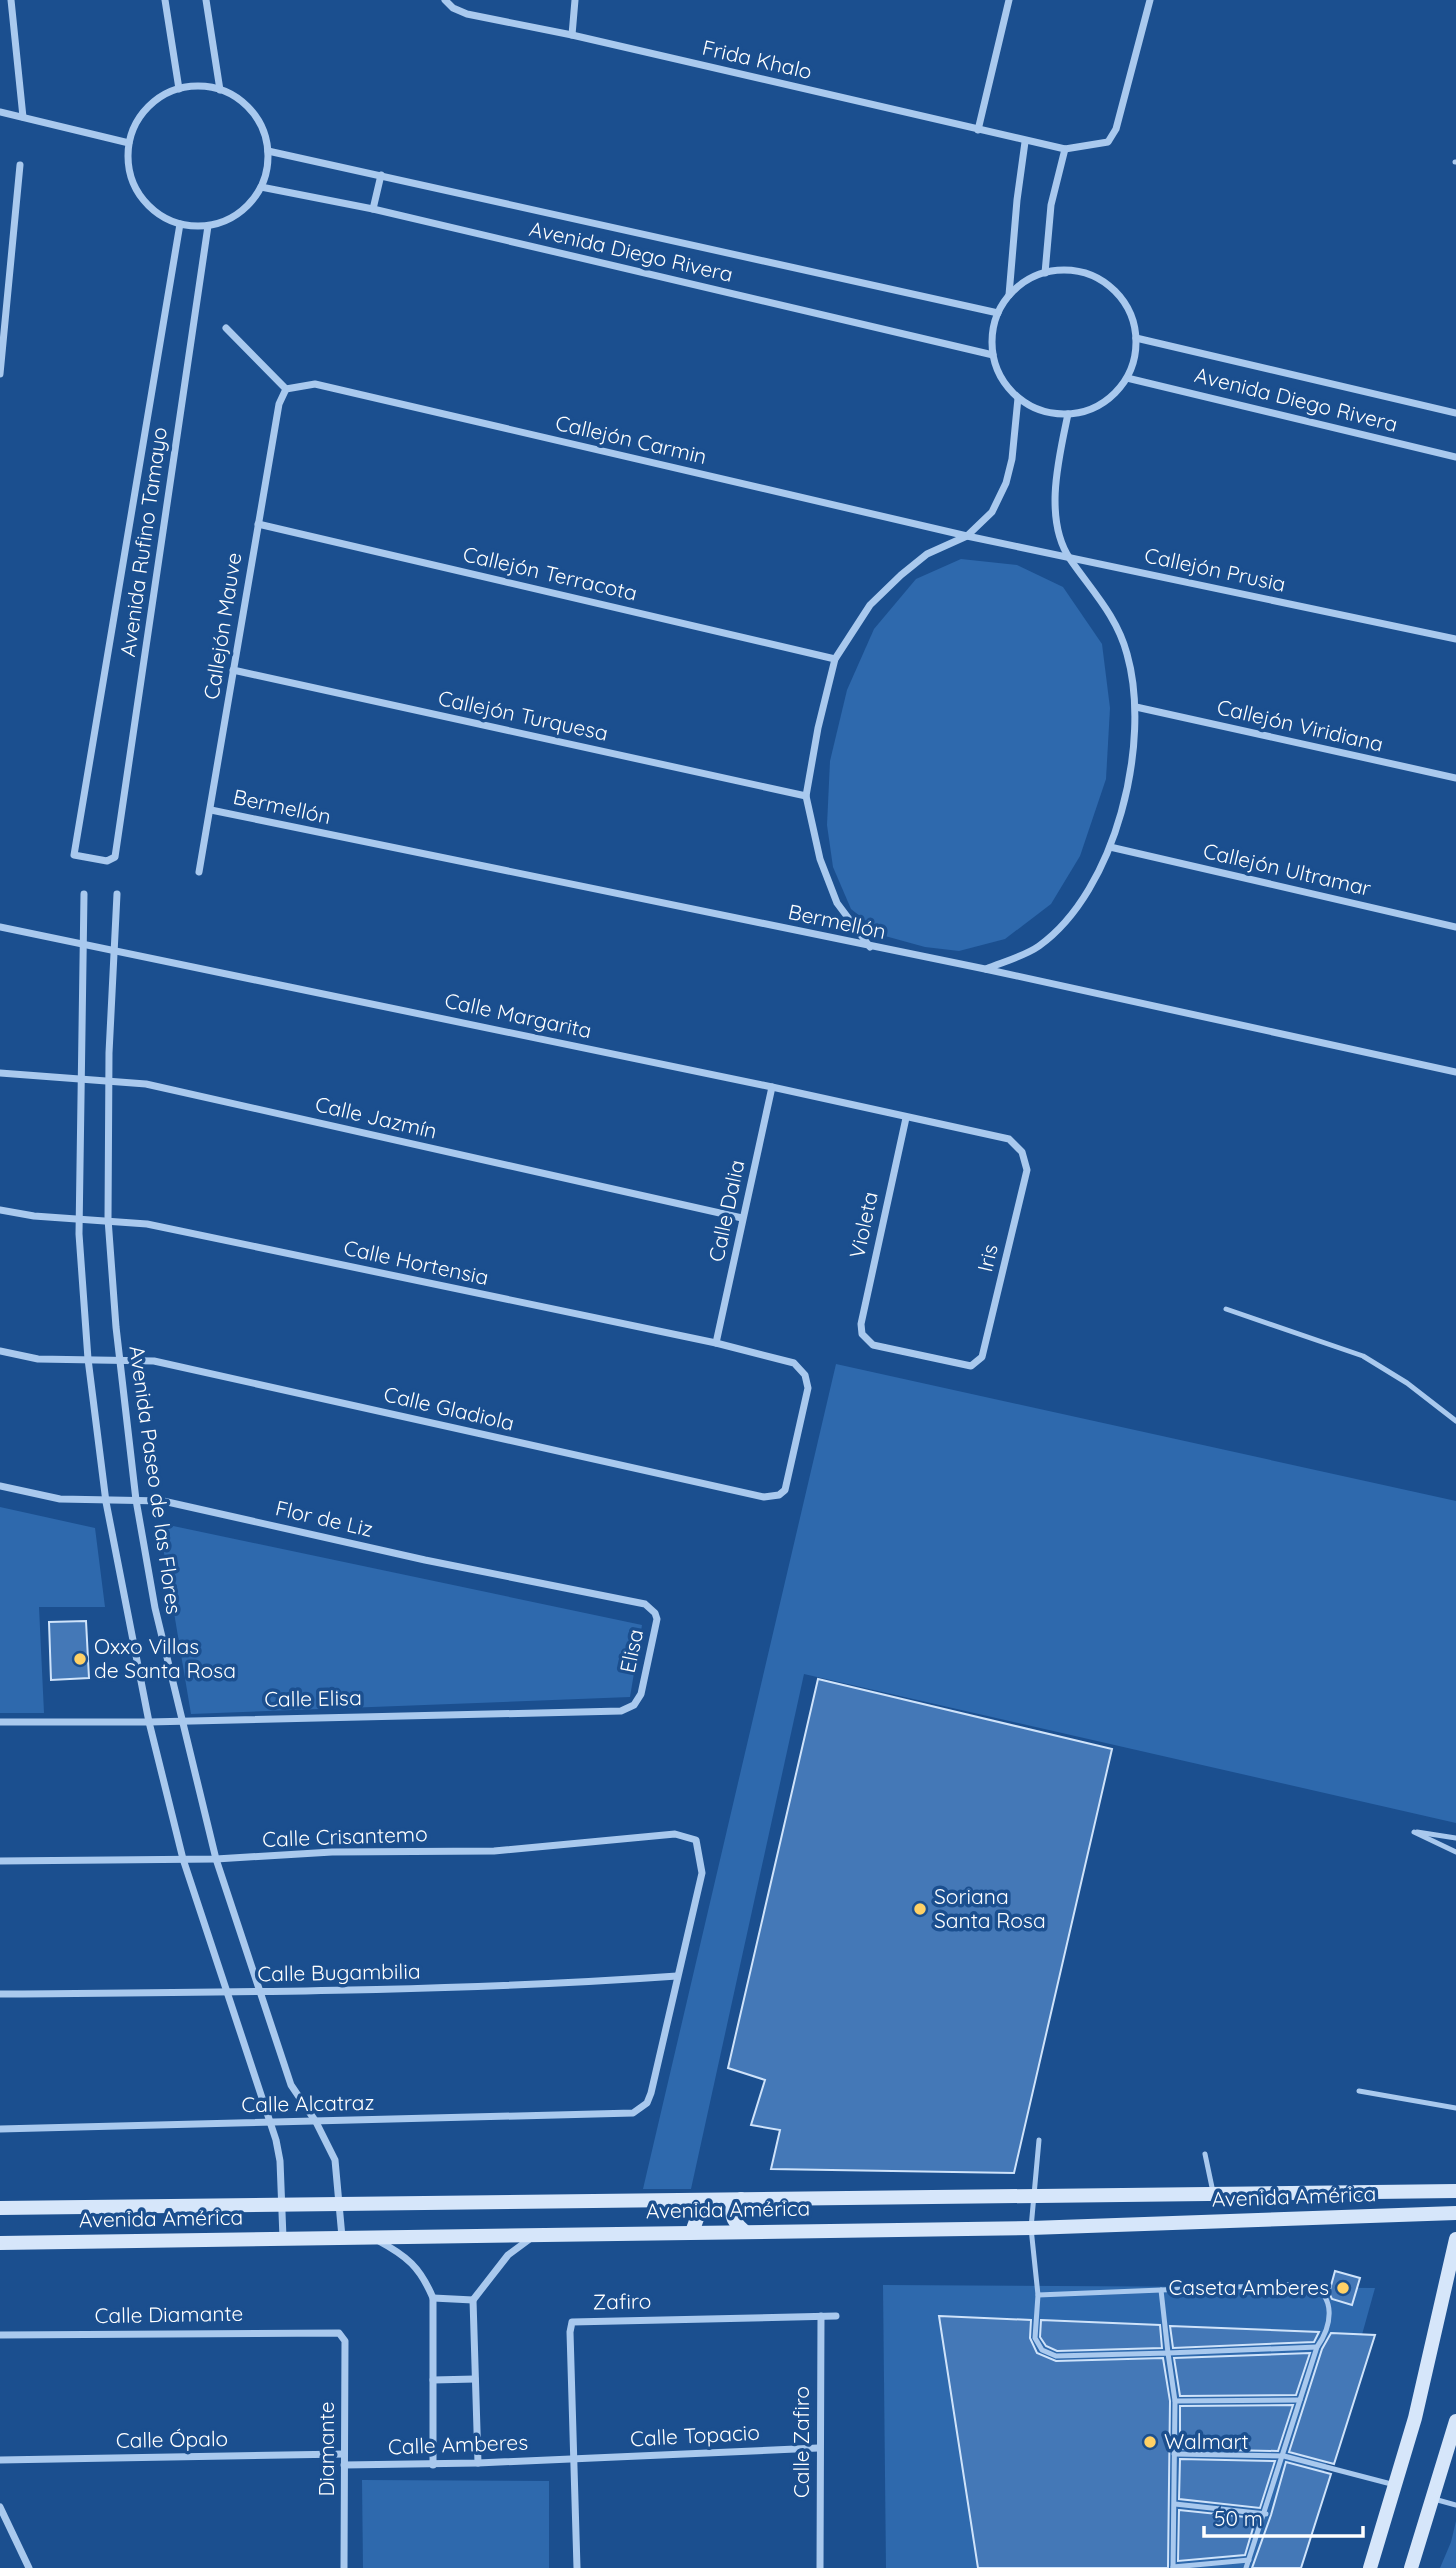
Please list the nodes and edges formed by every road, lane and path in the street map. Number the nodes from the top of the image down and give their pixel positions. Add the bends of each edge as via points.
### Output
1 (11, 0) edge
2 (165, 0) edge
3 (206, 0) edge
4 (444, 0) edge
5 (575, 0) edge
6 (1009, 0) edge
7 (1150, 0) edge
8 (572, 35) junction
9 (179, 89) junction
10 (220, 90) junction
11 (0, 112) edge
12 (23, 117) junction
13 (978, 130) junction
14 (1026, 142) junction
15 (129, 143) junction
16 (1065, 149) junction
17 (268, 151) junction
18 (20, 165) dead end
19 (381, 174) junction
20 (261, 187) junction
21 (373, 209) junction
22 (180, 224) junction
23 (208, 226) junction
24 (1045, 272) junction
25 (1009, 295) junction
26 (998, 313) junction
27 (226, 328) dead end
28 (1136, 338) junction
29 (993, 355) junction
30 (0, 374) edge
31 (1127, 378) junction
32 (286, 389) junction
33 (1018, 398) junction
34 (1456, 413) edge
35 (1068, 414) junction
36 (1456, 457) edge
37 (258, 524) junction
38 (967, 536) junction
39 (1069, 557) junction
40 (1456, 639) edge
41 (835, 659) junction
42 (233, 670) junction
43 (1136, 707) junction
44 (1456, 778) edge
45 (806, 796) junction
46 (211, 810) junction
47 (1110, 847) junction
48 (199, 872) dead end
49 (84, 894) dead end
50 (117, 894) dead end
51 (0, 927) edge
52 (1456, 927) edge
53 (83, 943) junction
54 (870, 947) junction
55 (113, 949) junction
56 (985, 969) junction
57 (1456, 1072) edge
58 (0, 1073) edge
59 (82, 1079) junction
60 (111, 1079) junction
61 (772, 1087) junction
62 (906, 1118) junction
63 (1022, 1152) joint
64 (0, 1210) edge
65 (742, 1218) junction
66 (108, 1219) junction
67 (79, 1220) junction
68 (1226, 1308) dead end
69 (716, 1343) junction
70 (0, 1351) edge
71 (88, 1359) junction
72 (120, 1360) junction
73 (971, 1366) joint
74 (808, 1388) joint
75 (1456, 1421) edge
76 (0, 1486) edge
77 (136, 1500) junction
78 (106, 1502) junction
79 (639, 1603) joint
80 (627, 1709) joint
81 (180, 1719) junction
82 (0, 1722) edge
83 (149, 1722) junction
84 (1456, 1838) edge
85 (1456, 1852) edge
86 (183, 1859) junction
87 (216, 1859) junction
88 (0, 1861) edge
89 (677, 1976) junction
90 (257, 1991) junction
91 (229, 1992) junction
92 (0, 1994) edge
93 (1359, 2091) dead end
94 (1456, 2108) edge
95 (271, 2122) junction
96 (316, 2122) junction
97 (0, 2129) edge
98 (1039, 2140) dead end
99 (1205, 2154) dead end
100 (1456, 2190) edge
101 (1213, 2192) junction
102 (1032, 2194) junction
103 (741, 2199) junction
104 (686, 2200) junction
105 (340, 2205) junction
106 (282, 2206) junction
107 (0, 2208) edge
108 (1456, 2213) edge
109 (1031, 2228) junction
110 (744, 2231) junction
111 (692, 2232) junction
112 (538, 2234) junction
113 (342, 2237) junction
114 (370, 2237) junction
115 (284, 2238) junction
116 (1456, 2239) edge
117 (0, 2243) edge
118 (1161, 2290) junction
119 (1038, 2295) junction
120 (433, 2298) junction
121 (473, 2300) junction
122 (821, 2316) junction
123 (836, 2316) dead end
124 (339, 2333) joint
125 (0, 2335) edge
126 (1317, 2347) junction
127 (1168, 2353) junction
128 (475, 2379) junction
129 (433, 2380) junction
130 (1300, 2400) junction
131 (1175, 2401) junction
132 (1456, 2421) edge
133 (818, 2448) junction
134 (344, 2454) junction
135 (1174, 2454) junction
136 (1284, 2456) junction
137 (572, 2459) junction
138 (0, 2460) edge
139 (478, 2463) junction
140 (344, 2465) junction
141 (433, 2465) junction
142 (1395, 2485) junction
143 (1434, 2499) junction
144 (1175, 2504) junction
145 (1456, 2505) edge
146 (0, 2507) edge
147 (1266, 2514) junction
148 (1249, 2560) junction
149 (1173, 2567) edge
150 (29, 2568) edge
151 (344, 2568) edge
152 (577, 2568) edge
153 (820, 2568) edge
154 (1246, 2568) edge
155 (1370, 2568) edge
156 (1411, 2568) edge

1 - 12 street
2 - 9 street
3 - 10 street
4 - 8 street, Frida Khalo via 467,14
5 - 8 street
6 - 13 street
7 - 16 street, Frida Khalo via 1116,129 1108,142
8 - 13 street, Frida Khalo
9 - 10 street
9 - 15 street via 146,109
10 - 17 street via 239,99 253,114 264,131
11 - 12 street
12 - 15 street
13 - 14 street, Frida Khalo
14 - 16 street, Frida Khalo
14 - 25 street
15 - 22 street via 131,178 139,194 163,217
16 - 24 street via 1051,205
17 - 19 street, Avenida Diego Rivera
17 - 20 street
18 - 30 street
19 - 21 street
19 - 26 street, Avenida Diego Rivera
20 - 21 street, Avenida Diego Rivera
20 - 23 street via 248,206
21 - 29 street, Avenida Diego Rivera
22 - 23 street
22 - 23 street, Avenida Rufino Tamayo via 74,855 111,861
24 - 25 street
24 - 28 street via 1088,274 1107,284 1127,308
25 - 26 street
26 - 29 street
27 - 32 street
28 - 31 street via 1135,359
28 - 34 street, Avenida Diego Rivera
29 - 33 street via 998,371
31 - 35 street via 1112,396 1091,409
31 - 36 street, Avenida Diego Rivera
32 - 37 street, Callejón Mauve via 279,404
32 - 38 street, Callejón Carmin via 315,384
33 - 35 street via 1050,413
33 - 38 street via 1006,483 992,512
35 - 39 street via 1055,475 1055,504
37 - 41 street, Callejón Terracota
37 - 42 street, Callejón Mauve
38 - 39 street, Callejón Prusia
38 - 41 street via 927,554 901,575 870,605
39 - 40 street, Callejón Prusia
39 - 43 street via 1115,619 1127,653
41 - 45 street
42 - 45 street, Callejón Turquesa
42 - 46 street, Callejón Mauve
43 - 44 street, Callejón Viridiana
43 - 47 street via 1124,795
45 - 54 street via 820,859 837,903
46 - 48 street, Callejón Mauve
46 - 54 street, Bermellón
47 - 52 street, Callejón Ultramar
47 - 56 street via 1090,888 1060,927 1038,947
49 - 53 street
50 - 55 street
51 - 53 street, Calle Margarita
53 - 55 street, Calle Margarita
53 - 59 street
54 - 56 street, Bermellón
55 - 60 street, Avenida Paseo de las Flores
55 - 61 street, Calle Margarita
56 - 57 street, Bermellón
58 - 59 street, Calle Jazmín
59 - 60 street, Calle Jazmín
59 - 67 street
60 - 65 street, Calle Jazmín
60 - 66 street, Avenida Paseo de las Flores
61 - 62 street, Calle Margarita
61 - 65 street, Calle Dalia
62 - 63 street, Calle Margarita via 1009,1139
62 - 73 street, Violeta via 861,1324 865,1340
63 - 73 street, Iris via 1027,1170 992,1317 982,1357
64 - 67 street, Calle Hortensia
65 - 69 street, Calle Dalia
66 - 67 street, Calle Hortensia
66 - 69 street, Calle Hortensia
66 - 72 street, Avenida Paseo de las Flores
67 - 71 street
68 - 75 lane via 1363,1356
69 - 74 street, Calle Hortensia via 794,1363 805,1375
70 - 71 street, Calle Gladiola via 38,1359
71 - 72 street, Calle Gladiola
71 - 78 street
72 - 74 street, Calle Gladiola via 154,1361 764,1497 785,1490
72 - 77 street, Avenida Paseo de las Flores
76 - 78 street, Flor de Liz via 60,1499
77 - 78 street, Flor de Liz
77 - 79 street, Flor de Liz via 163,1501
77 - 81 street, Avenida Paseo de las Flores
78 - 83 street
79 - 80 street, Elisa via 650,1607 657,1619 641,1694
80 - 81 street, Calle Elisa
81 - 83 street, Calle Elisa
81 - 87 street, Avenida Paseo de las Flores
82 - 83 street, Calle Elisa
83 - 86 street
84 - 85 lane via 1414,1832
86 - 87 street, Calle Crisantemo
86 - 88 street, Calle Crisantemo
86 - 91 street
87 - 89 street, Calle Crisantemo via 332,1852 494,1851 690,1836 700,1849 702,1873
87 - 90 street, Avenida Paseo de las Flores
89 - 90 street, Calle Bugambilia via 526,1986
89 - 96 street, Calle Alcatraz via 647,2103 633,2113
90 - 91 street, Calle Bugambilia
90 - 96 street, Avenida Paseo de las Flores via 291,2085
91 - 92 street, Calle Bugambilia
91 - 95 street
93 - 94 lane
95 - 96 street, Calle Alcatraz
95 - 97 street, Calle Alcatraz
95 - 106 street via 281,2161
96 - 105 street, Avenida Paseo de las Flores via 335,2160
98 - 102 lane
99 - 101 lane
100 - 101 main road, Avenida América
101 - 102 main road, Avenida América
102 - 103 main road, Avenida América
102 - 109 lane
103 - 104 main road, Avenida América
103 - 110 main road via 732,2212
104 - 105 main road, Avenida América
104 - 111 main road via 695,2204 699,2213
105 - 106 main road, Avenida América
105 - 113 street, Avenida Paseo de las Flores
106 - 107 main road, Avenida América
106 - 115 street
108 - 109 main road, Avenida América
109 - 110 main road, Avenida América
109 - 119 lane
110 - 111 main road, Avenida América
111 - 112 main road, Avenida América
112 - 114 main road, Avenida América
112 - 121 street via 508,2255
113 - 114 main road, Avenida América
113 - 115 main road, Avenida América
114 - 120 street via 414,2264
115 - 117 main road, Avenida América
116 - 142 main road
118 - 119 lane
118 - 126 lane via 1309,2284 1319,2288 1330,2312 1325,2336
118 - 127 lane
119 - 127 lane via 1035,2338 1042,2350 1056,2356
120 - 121 street
120 - 129 street
121 - 128 street
122 - 123 street, Zafiro
122 - 133 street, Calle Zafiro
122 - 137 street, Zafiro via 572,2322
124 - 125 street, Calle Diamante
124 - 134 street, Diamante via 345,2341
126 - 127 lane
126 - 130 lane
127 - 131 lane
128 - 129 street
128 - 139 street
129 - 141 street
130 - 131 lane
130 - 136 lane
131 - 135 lane
132 - 143 main road
133 - 137 street, Calle Topacio
133 - 153 street, Calle Zafiro
134 - 138 street, Calle Ópalo
134 - 140 street, Diamante
135 - 136 lane
135 - 144 lane
136 - 142 lane
136 - 147 lane
137 - 139 street, Calle Amberes
137 - 152 street, Zafiro
139 - 141 street, Calle Amberes
140 - 141 street, Calle Amberes
140 - 151 street, Diamante
142 - 155 main road
143 - 145 lane
143 - 156 main road
144 - 147 lane
144 - 149 lane
146 - 150 street
147 - 148 lane
148 - 149 lane
148 - 154 lane

